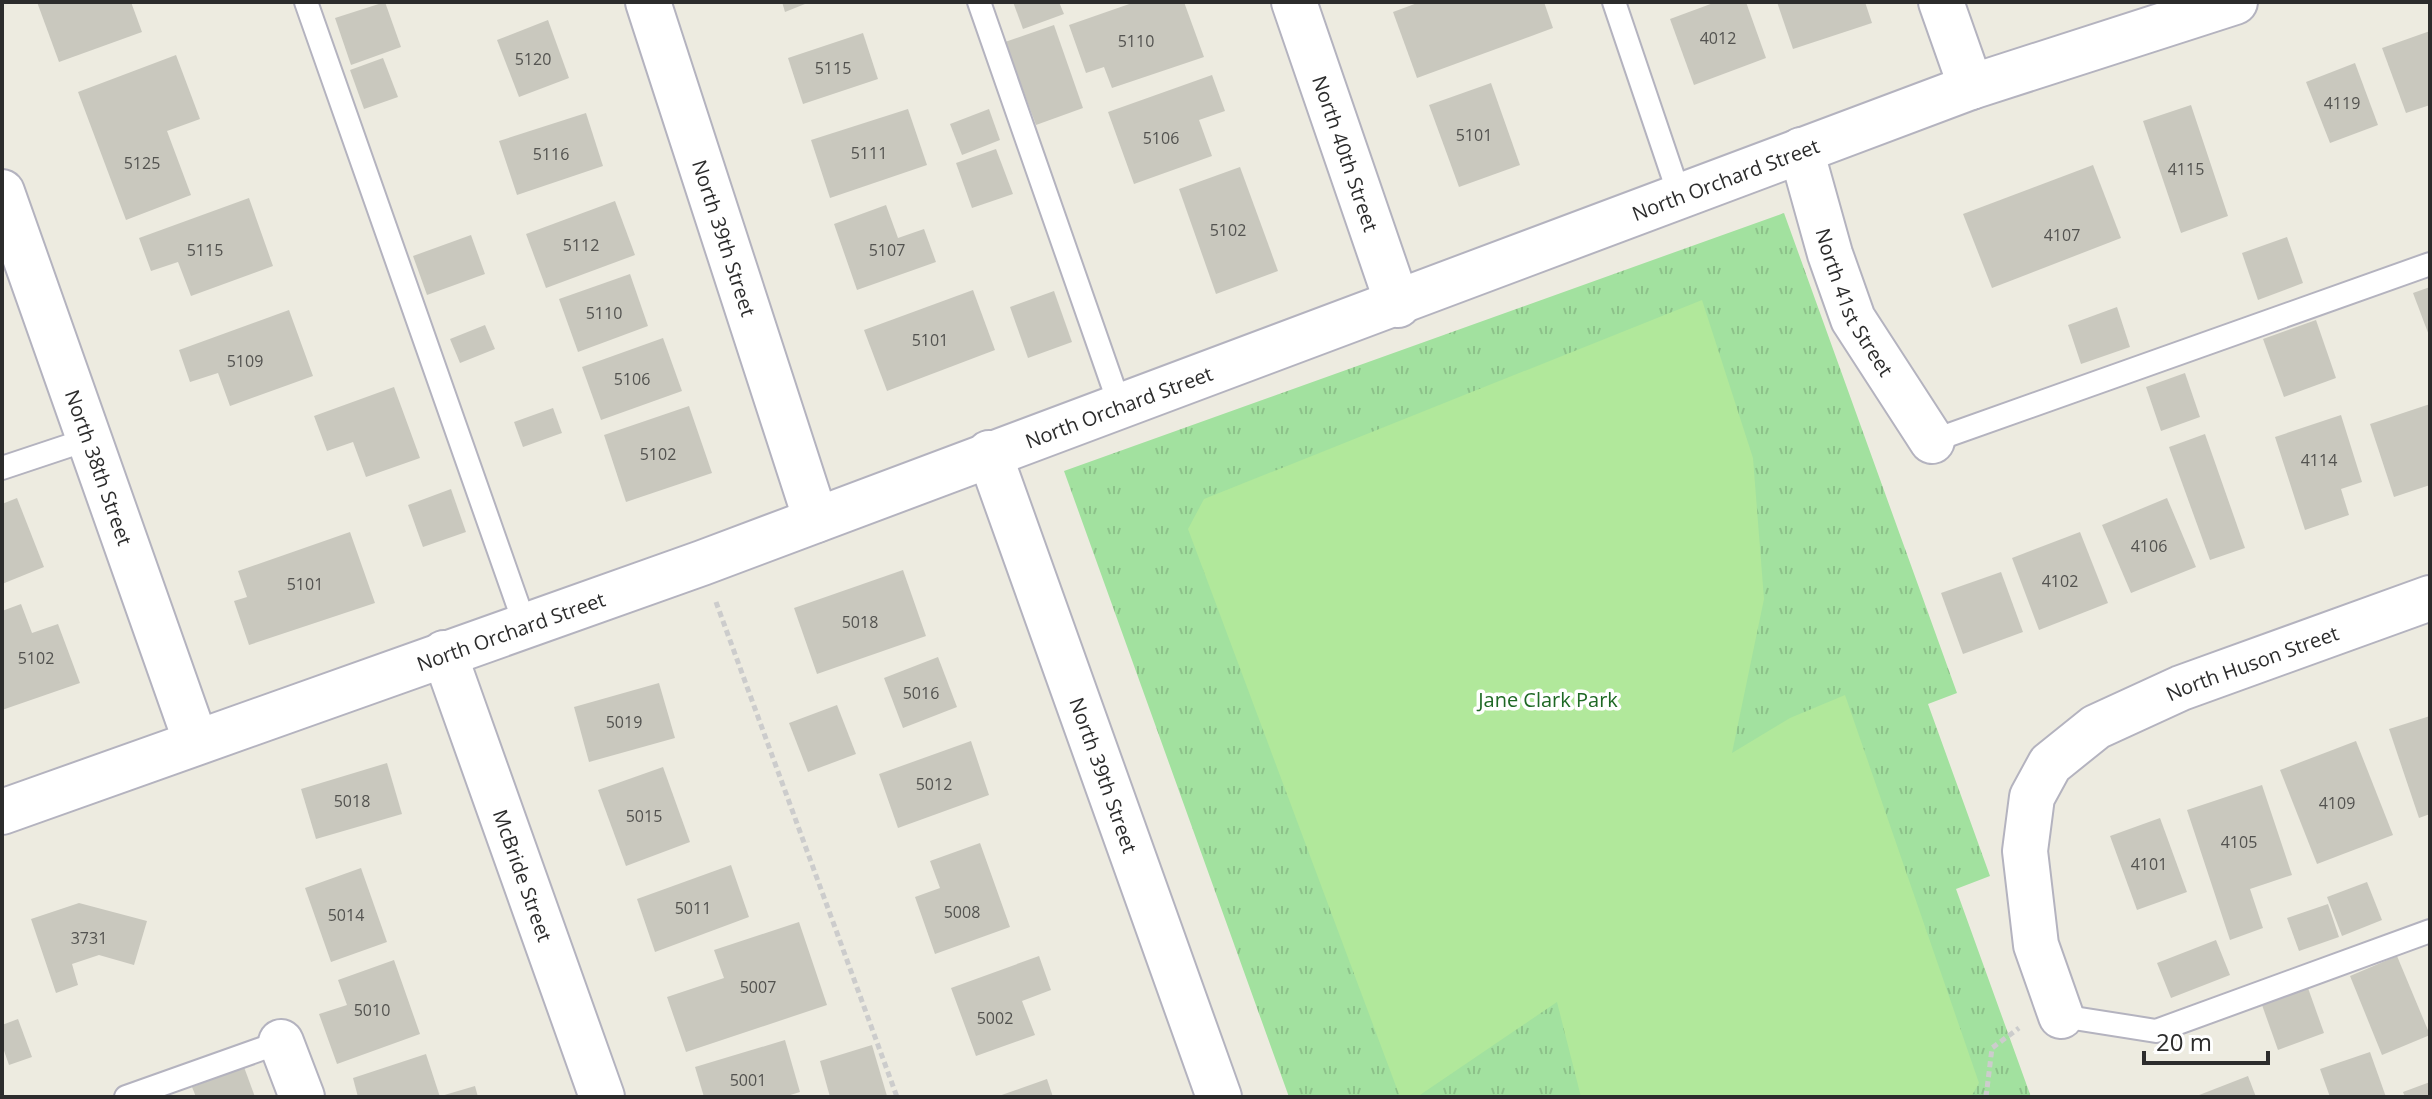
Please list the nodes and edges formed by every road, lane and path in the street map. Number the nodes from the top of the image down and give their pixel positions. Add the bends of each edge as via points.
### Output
1 (306, 2) edge
2 (648, 2) edge
3 (979, 2) edge
4 (1294, 2) edge
5 (1614, 2) edge
6 (1941, 2) edge
7 (2235, 2) edge
8 (1971, 87) junction
9 (1801, 150) junction
10 (2, 192) edge
11 (1680, 197) junction
12 (2430, 264) edge
13 (1398, 305) junction
14 (1120, 406) junction
15 (89, 439) junction
16 (1932, 441) joint
17 (989, 453) junction
18 (2, 468) edge
19 (816, 520) junction
20 (702, 563) junction
21 (2430, 598) edge
22 (525, 625) junction
23 (444, 653) junction
24 (196, 742) junction
25 (2, 812) edge
26 (2430, 931) edge
27 (2058, 1008) junction
28 (281, 1042) joint
29 (126, 1097) edge
30 (302, 1097) edge
31 (602, 1097) edge
32 (897, 1097) edge
33 (1219, 1097) edge
34 (1986, 1097) edge

1 - 22 lane
2 - 19 street, North 39th Street
3 - 14 lane
4 - 13 street, North 40th Street
5 - 11 lane
6 - 8 street
7 - 8 street, North Orchard Street
8 - 9 street, North Orchard Street
9 - 11 street, North Orchard Street
9 - 16 street, North 41st Street via 1853,319
10 - 15 street, North 38th Street
11 - 13 street, North Orchard Street
12 - 16 lane
13 - 14 street, North Orchard Street
14 - 17 street, North Orchard Street
15 - 18 lane
15 - 24 street, North 38th Street
17 - 19 street, North Orchard Street
17 - 33 street, North 39th Street
19 - 20 street, North Orchard Street
20 - 22 street, North Orchard Street
20 - 32 path
21 - 27 street, North Huson Street via 2181,688 2078,739 2050,764 2026,824 2027,890 2036,945
22 - 23 street, North Orchard Street
23 - 24 street, North Orchard Street
23 - 31 street, McBride Street
24 - 25 street, North Orchard Street
26 - 27 lane via 2156,1031
27 - 34 path via 1992,1048
28 - 29 lane
28 - 30 street

